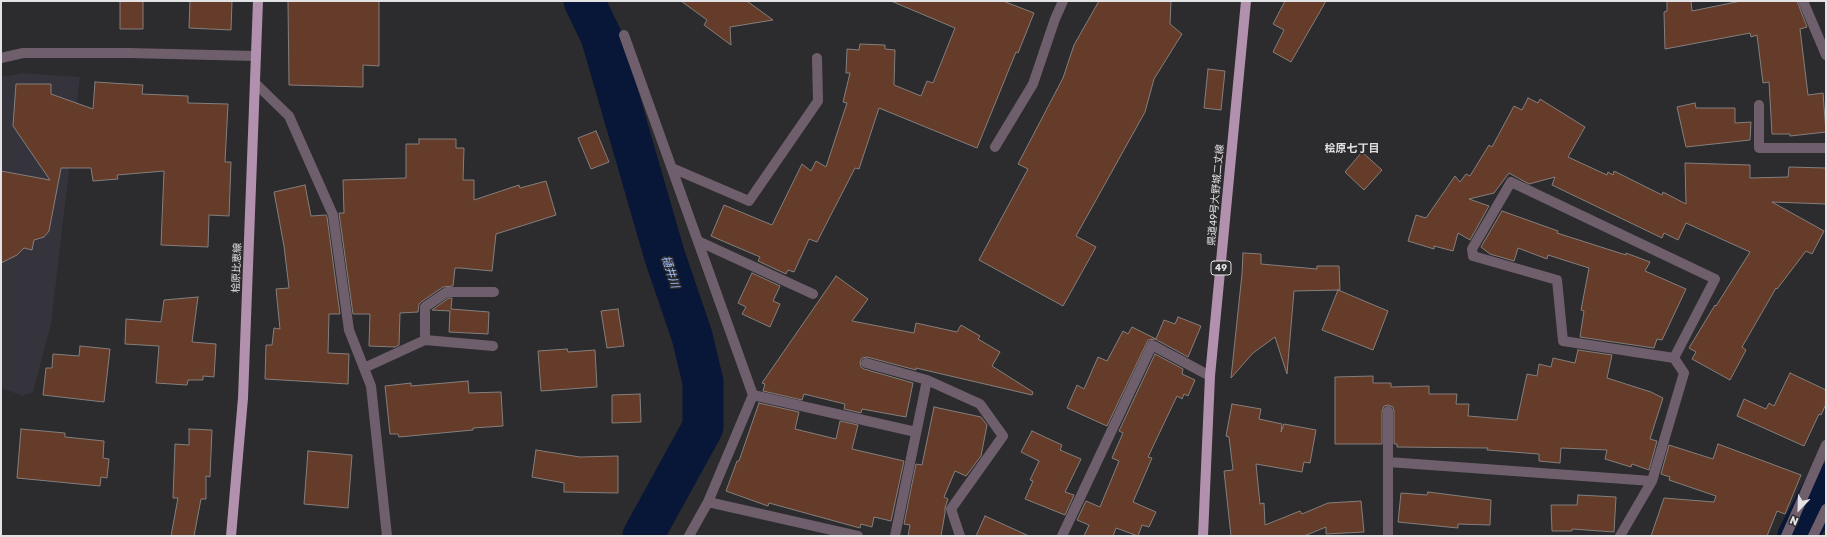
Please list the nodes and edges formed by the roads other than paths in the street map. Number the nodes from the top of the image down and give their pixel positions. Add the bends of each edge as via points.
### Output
1 (258, 1) edge
2 (1064, 1) edge
3 (1246, 1) edge
4 (1803, 1) edge
5 (624, 36) dead end
6 (1826, 55) edge
7 (256, 56) junction
8 (1, 58) edge
9 (817, 58) dead end
10 (255, 83) junction
11 (1759, 105) dead end
12 (995, 148) dead end
13 (1826, 148) edge
14 (672, 168) junction
15 (698, 241) junction
16 (494, 292) dead end
17 (813, 294) dead end
18 (425, 340) junction
19 (493, 346) dead end
20 (1674, 358) junction
21 (866, 363) dead end
22 (364, 368) junction
23 (1210, 376) junction
24 (927, 380) junction
25 (753, 395) junction
26 (1388, 411) dead end
27 (916, 432) junction
28 (1826, 445) edge
29 (1388, 462) junction
30 (1652, 481) junction
31 (708, 502) junction
32 (1826, 509) edge
33 (231, 536) edge
34 (387, 536) edge
35 (689, 536) edge
36 (858, 536) edge
37 (895, 536) edge
38 (960, 536) edge
39 (1062, 536) edge
40 (1203, 536) edge
41 (1388, 536) edge
42 (1620, 536) edge
43 (1786, 536) edge
44 (1813, 536) edge

1 - 7 main road, 桧原比恵線
2 - 12 street via 1033,84
3 - 23 main road, 県道49号大野城二丈線 / 49
4 - 6 street
5 - 14 street
7 - 8 street via 23,53
7 - 10 main road, 桧原比恵線
9 - 14 street via 818,101 749,201
10 - 22 street via 289,116 333,215 349,330
10 - 33 main road, 桧原比恵線 via 243,398
11 - 13 street via 1759,148
14 - 15 street
15 - 17 street
15 - 25 street
16 - 18 street via 448,292 425,307
18 - 19 street
18 - 22 street
20 - 20 street via 1715,279 1511,182 1472,249 1473,256 1557,280 1564,341
20 - 30 street via 1684,373
21 - 24 street
22 - 34 street via 371,386
23 - 39 street via 1152,344
23 - 40 main road, 県道49号大野城二丈線 / 49
24 - 27 street
24 - 38 street via 980,404 1003,436 951,509
25 - 27 street
25 - 31 street
26 - 29 street
27 - 37 street
28 - 43 street
29 - 30 street
29 - 41 street
30 - 42 street
31 - 35 street
31 - 36 street
32 - 44 street

